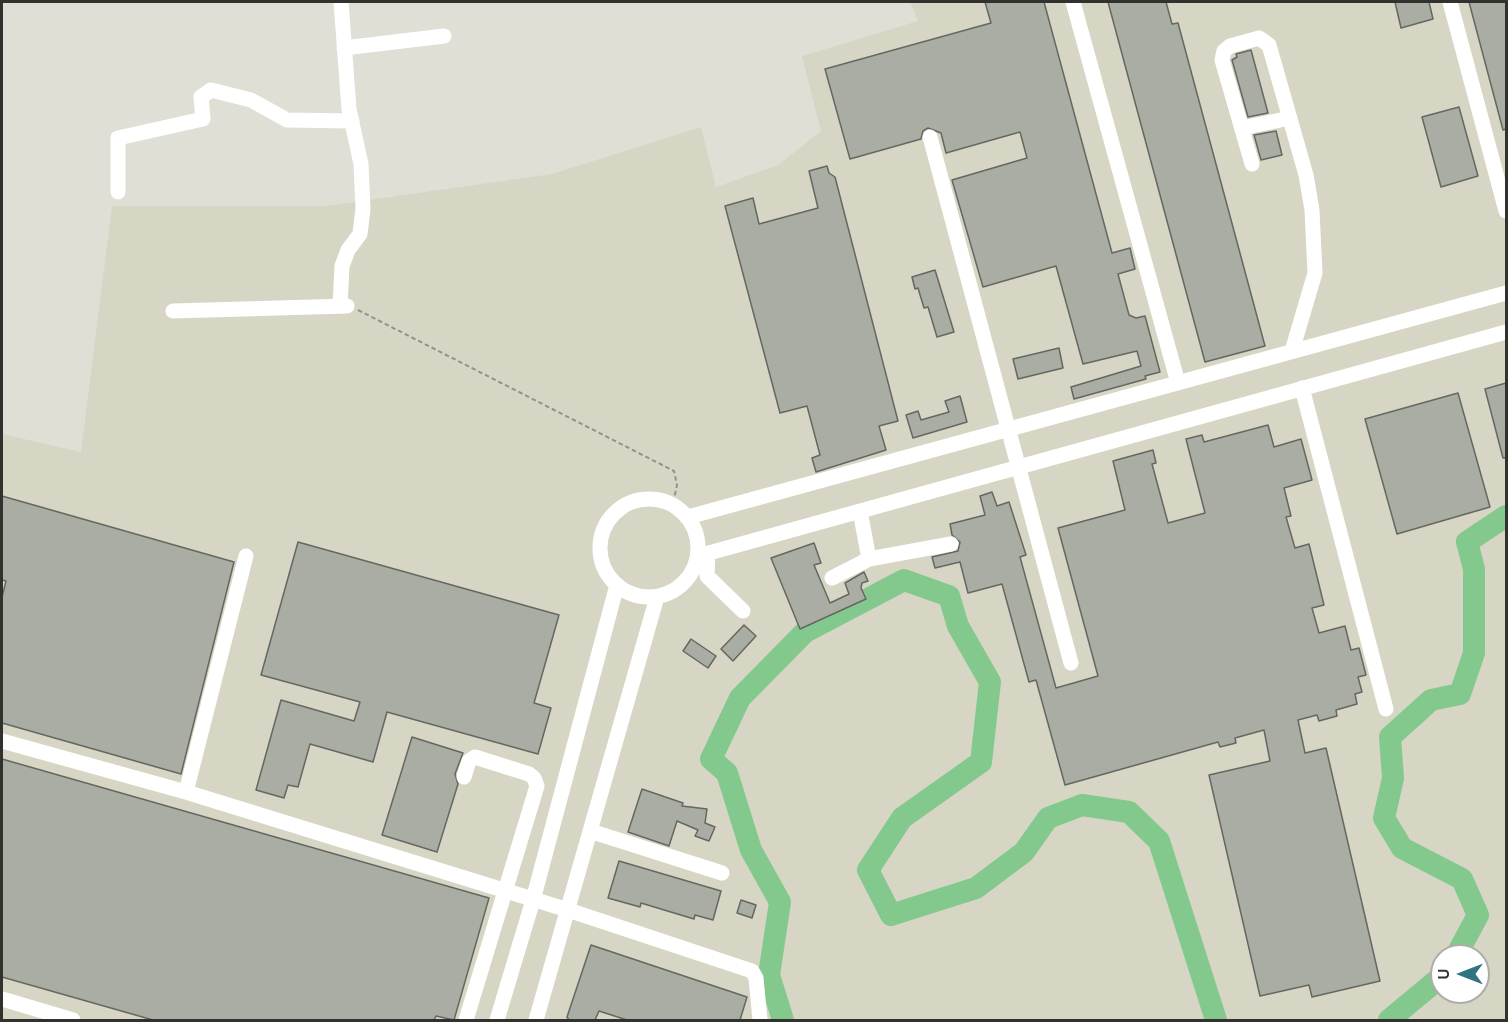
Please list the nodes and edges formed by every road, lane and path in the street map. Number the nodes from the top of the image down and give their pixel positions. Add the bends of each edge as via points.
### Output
1 (341, 2) edge
2 (1073, 2) edge
3 (1450, 2) edge
4 (444, 36) dead end
5 (344, 48) junction
6 (1290, 118) junction
7 (352, 120) junction
8 (1242, 128) junction
9 (930, 137) dead end
10 (1252, 164) dead end
11 (118, 192) dead end
12 (1506, 211) edge
13 (1506, 293) edge
14 (344, 306) junction
15 (173, 310) dead end
16 (1506, 332) edge
17 (1292, 351) junction
18 (1178, 382) junction
19 (1302, 388) junction
20 (1009, 429) junction
21 (1019, 467) junction
22 (673, 504) junction
23 (860, 511) junction
24 (688, 517) junction
25 (951, 544) dead end
26 (703, 555) junction
27 (246, 556) dead end
28 (869, 559) junction
29 (832, 578) dead end
30 (617, 585) junction
31 (657, 597) junction
32 (743, 611) dead end
33 (1071, 663) dead end
34 (1386, 709) dead end
35 (2, 741) edge
36 (464, 777) dead end
37 (186, 792) junction
38 (590, 831) junction
39 (722, 873) dead end
40 (504, 892) junction
41 (532, 900) junction
42 (568, 910) junction
43 (2, 999) edge
44 (73, 1020) edge
45 (466, 1020) edge
46 (497, 1020) edge
47 (536, 1020) edge
48 (760, 1020) edge

1 - 5 street
2 - 18 street
3 - 12 street
4 - 5 street
5 - 7 street
6 - 8 street
6 - 8 street via 1269,45 1259,38 1230,46 1222,60
6 - 17 street via 1306,175 1316,257
7 - 11 street via 287,120 251,100 211,90 201,97 203,119 118,138
7 - 14 street via 361,164 362,223 342,266
8 - 10 street
9 - 20 street
13 - 17 street
14 - 15 street
14 - 22 path via 674,471 677,485
16 - 19 street
17 - 18 street
18 - 20 street
19 - 21 street
19 - 34 street
20 - 21 street
20 - 24 street
21 - 23 street
21 - 33 street
22 - 24 street
22 - 30 street via 653,498 633,501 615,512 604,528 600,549 604,568
23 - 26 street
23 - 28 street
24 - 26 street
25 - 28 street
26 - 31 street via 676,590
26 - 32 street via 707,576
27 - 37 street
28 - 29 street
30 - 31 street via 635,595
30 - 41 street
31 - 38 street
35 - 37 street
36 - 40 street via 469,761 475,757 529,774 536,782
37 - 40 street
38 - 39 street
38 - 42 street
40 - 41 street
40 - 45 street
41 - 42 street
41 - 46 street
42 - 47 street
42 - 48 street via 752,971
43 - 44 street

